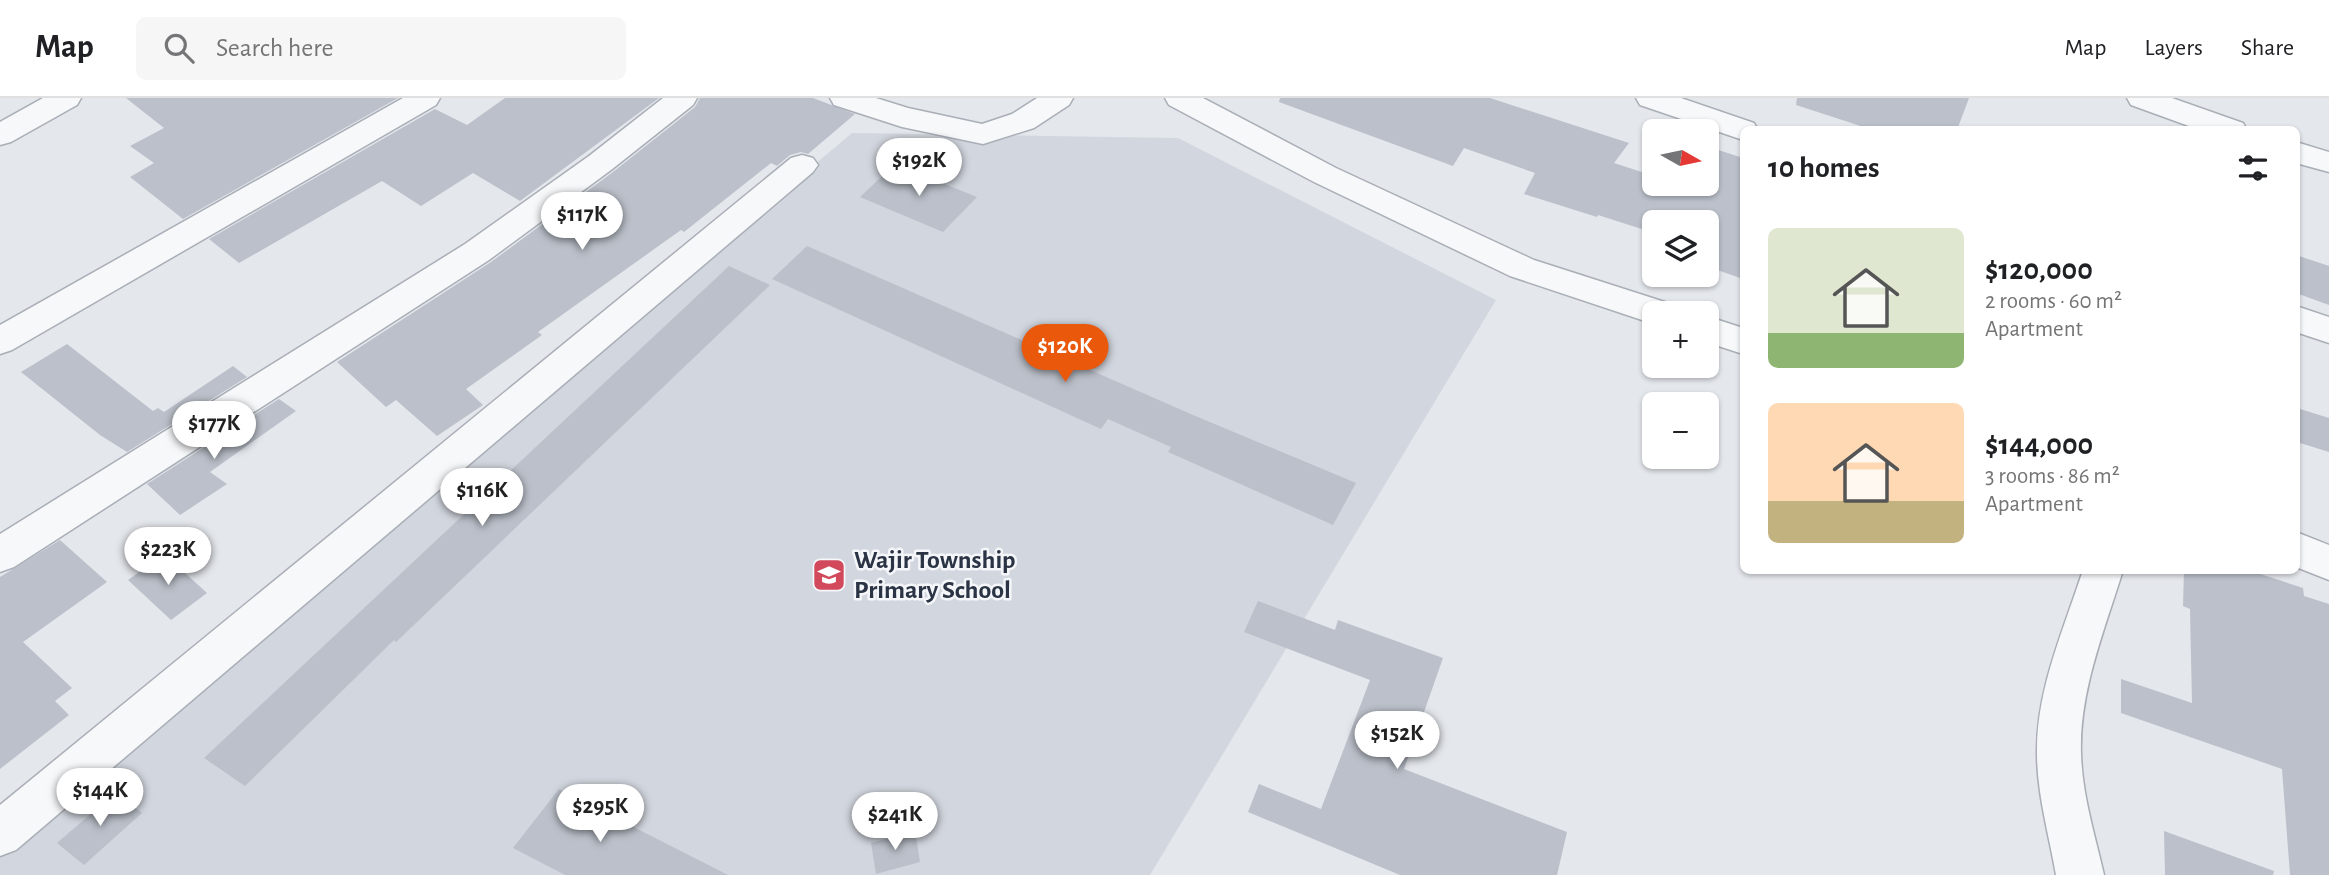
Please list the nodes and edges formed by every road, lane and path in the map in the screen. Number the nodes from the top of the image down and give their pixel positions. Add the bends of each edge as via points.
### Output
1 (66, 98) edge
2 (425, 98) edge
3 (682, 98) edge
4 (845, 98) edge
5 (1058, 98) edge
6 (1180, 98) edge
7 (1651, 98) edge
8 (2142, 98) edge
9 (2221, 126) edge
10 (1740, 129) edge
11 (0, 135) edge
12 (2300, 153) edge
13 (2326, 162) dead end
14 (802, 165) dead end
15 (1642, 307) edge
16 (2300, 320) edge
17 (2329, 330) edge
18 (1719, 333) edge
19 (1740, 340) edge
20 (0, 341) edge
21 (2300, 551) edge
22 (0, 555) edge
23 (2329, 563) edge
24 (2101, 574) edge
25 (0, 834) edge
26 (2080, 875) edge

1 - 11 street
2 - 20 street
3 - 22 street via 477,252
4 - 5 street via 902,117 983,134 1023,121
6 - 15 street via 1325,175 1522,268
7 - 10 street
8 - 9 street
12 - 13 street
14 - 25 street
16 - 17 street
18 - 19 street
21 - 23 street
24 - 26 street via 2059,738 2060,773

